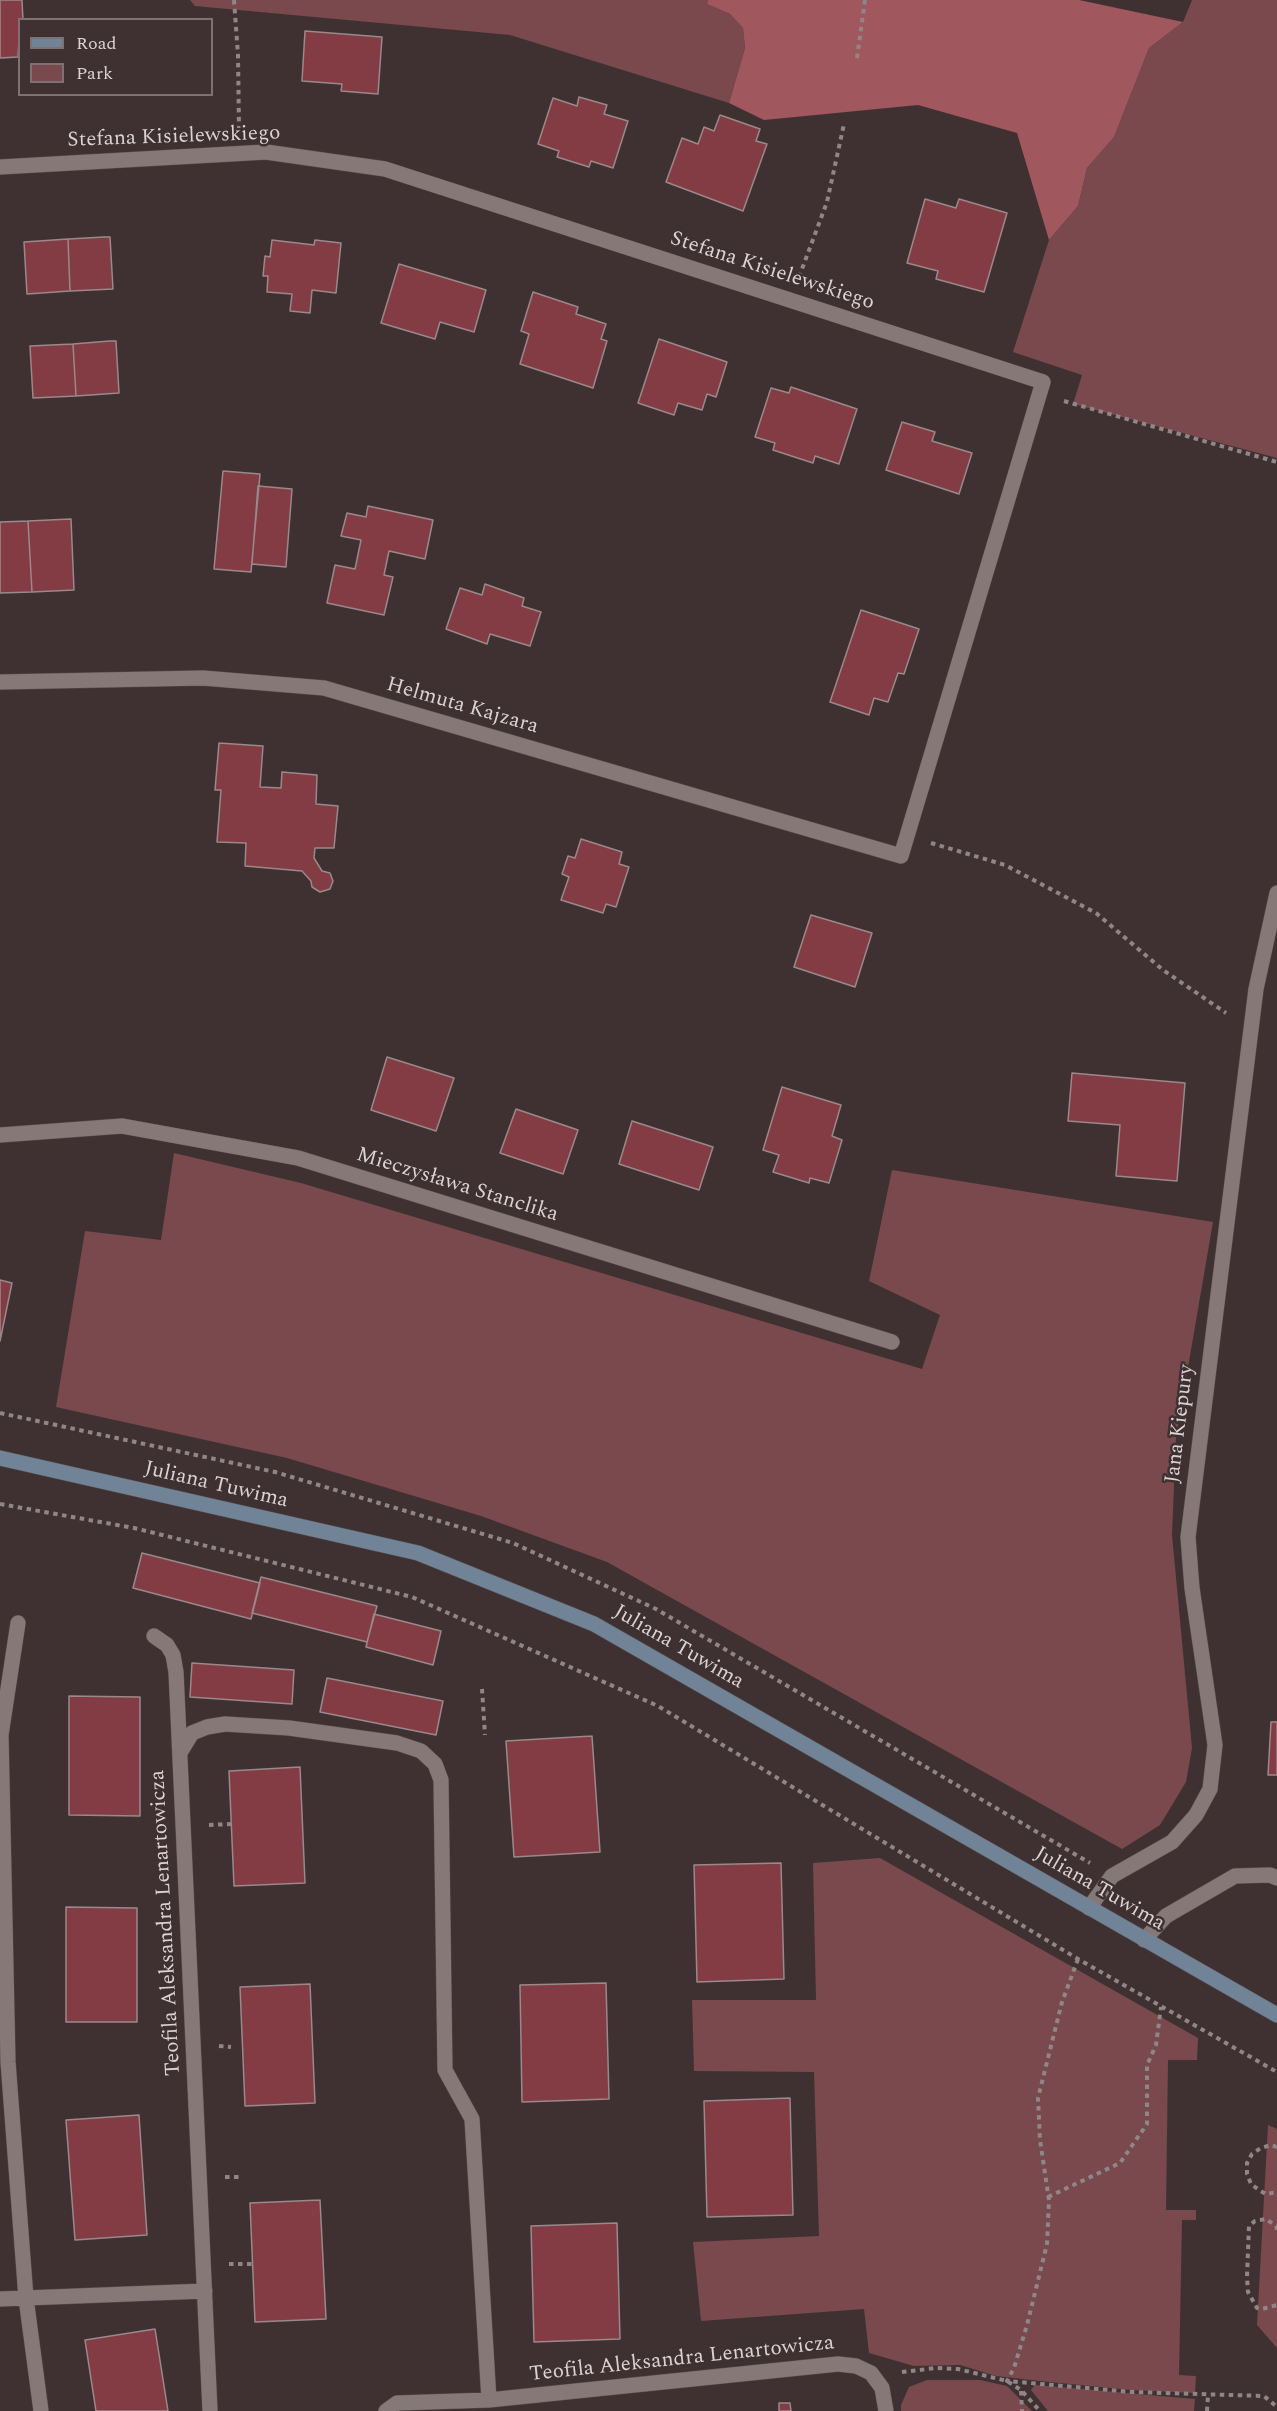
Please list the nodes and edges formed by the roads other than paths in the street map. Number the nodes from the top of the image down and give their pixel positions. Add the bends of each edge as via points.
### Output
1 (0, 167) edge
2 (0, 682) edge
3 (901, 856) joint
4 (1277, 893) edge
5 (0, 1135) edge
6 (892, 1342) dead end
7 (0, 1458) edge
8 (18, 1623) dead end
9 (154, 1636) dead end
10 (181, 1751) junction
11 (1277, 1878) edge
12 (1089, 1908) junction
13 (1144, 1940) junction
14 (1277, 2015) edge
15 (205, 2291) junction
16 (26, 2298) junction
17 (0, 2299) edge
18 (489, 2400) junction
19 (41, 2411) edge
20 (210, 2411) edge
21 (386, 2411) edge
22 (886, 2411) edge

1 - 3 street, Stefana Kisielewskiego via 266,152 385,169 1043,382
2 - 3 street, Helmuta Kajzara via 203,678 324,688
4 - 12 street, Jana Kiepury via 1256,989 1188,1537 1215,1745 1210,1789 1197,1815 1172,1842 1112,1876
5 - 6 street, Mieczysława Stanclika via 122,1126 298,1158
7 - 12 street, Juliana Tuwima via 418,1553 594,1624
8 - 16 street via 1,1735 8,2062
9 - 10 street via 173,1655
10 - 15 street, Teofila Aleksandra Lenartowicza
10 - 18 street, Teofila Aleksandra Lenartowicza via 192,1733 225,1724 289,1728 397,1743 422,1751 435,1764 441,1780 446,2070 472,2119
11 - 13 street via 1235,1876 1166,1916
12 - 13 street, Juliana Tuwima
13 - 14 street, Juliana Tuwima
15 - 16 street
15 - 20 street, Teofila Aleksandra Lenartowicza
16 - 17 street
16 - 19 street
18 - 21 street, Teofila Aleksandra Lenartowicza via 397,2403
18 - 22 street, Teofila Aleksandra Lenartowicza via 838,2364 872,2373 882,2388

